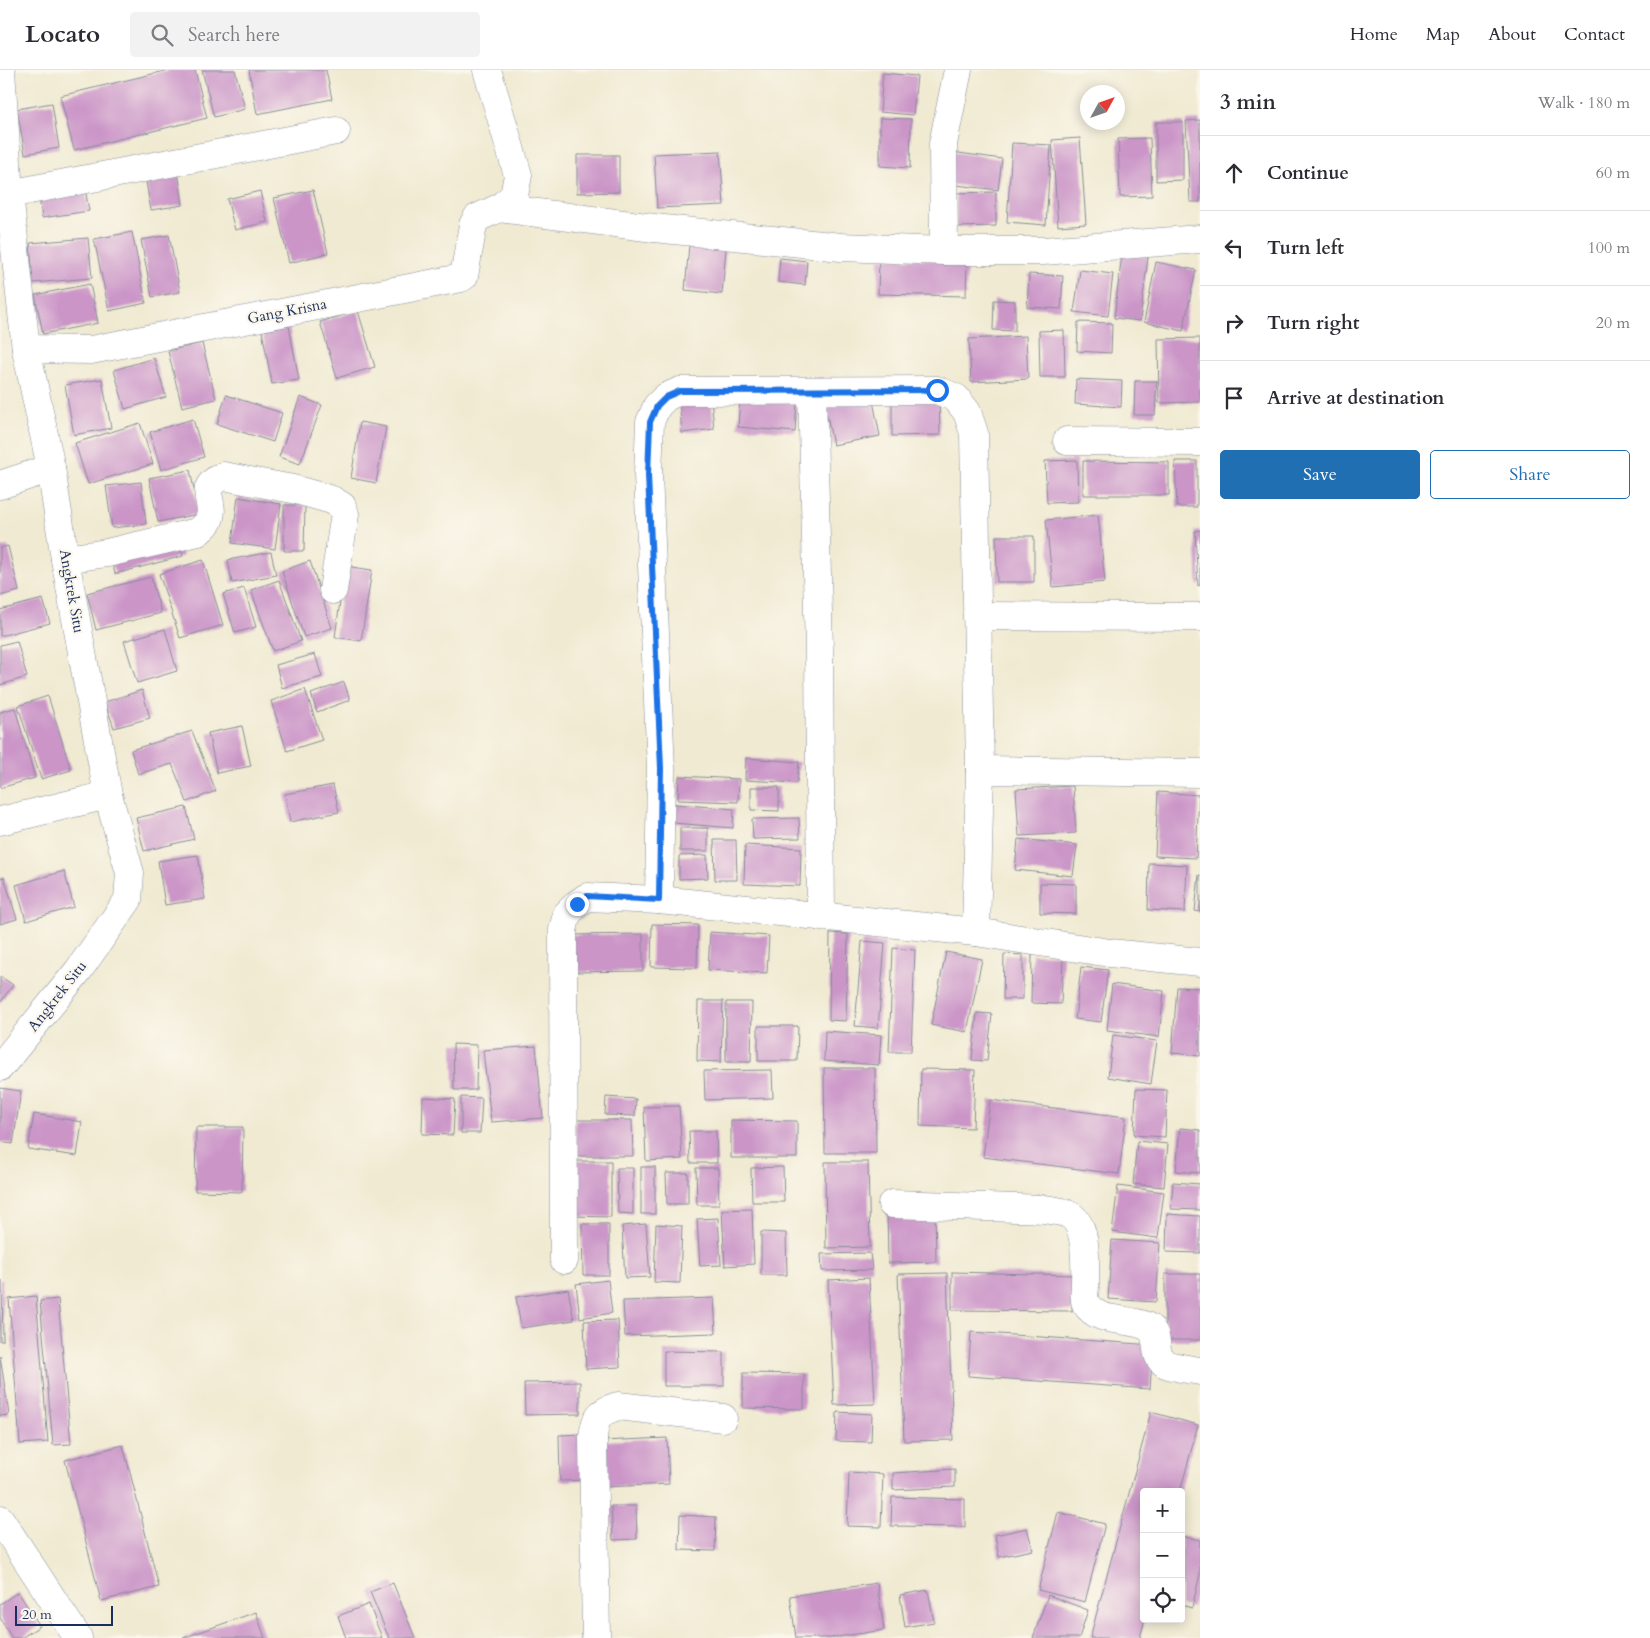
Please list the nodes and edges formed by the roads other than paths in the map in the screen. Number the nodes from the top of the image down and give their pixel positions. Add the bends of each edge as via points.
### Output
1 (1, 70) edge
2 (487, 70) edge
3 (958, 70) edge
4 (336, 131) dead end
5 (9, 194) junction
6 (499, 208) junction
7 (1200, 239) edge
8 (944, 251) junction
9 (26, 349) junction
10 (812, 391) junction
11 (1066, 441) dead end
12 (1200, 442) edge
13 (52, 468) junction
14 (0, 485) edge
15 (65, 558) junction
16 (333, 590) dead end
17 (977, 616) junction
18 (1200, 617) edge
19 (980, 770) junction
20 (1200, 773) edge
21 (108, 795) junction
22 (0, 821) edge
23 (659, 900) junction
24 (821, 916) junction
25 (976, 932) junction
26 (1200, 962) edge
27 (0, 1067) edge
28 (892, 1204) dead end
29 (564, 1260) dead end
30 (1200, 1371) edge
31 (723, 1418) dead end
32 (0, 1519) edge
33 (78, 1638) edge
34 (596, 1638) edge

1 - 5 street, Angkrek Situ
2 - 6 street via 518,175 514,196
3 - 8 street via 943,144
4 - 5 street
5 - 9 street, Angkrek Situ
6 - 8 street via 842,247
6 - 9 street, Gang Krisna via 478,218 473,225 461,278 91,350
7 - 8 street via 1043,250
9 - 13 street, Angkrek Situ
10 - 17 street via 937,390 956,398 967,412 974,433
10 - 23 street via 680,391 666,397 657,406 650,422 648,475 661,768
10 - 24 street via 819,649
11 - 12 street
13 - 14 street
13 - 15 street, Angkrek Situ
15 - 16 street via 107,553 198,532 210,519 209,486 213,480 223,476 293,489 342,506 345,514
15 - 21 street, Angkrek Situ
17 - 18 street
17 - 19 street
19 - 20 street
19 - 25 street
21 - 22 street
21 - 27 street, Angkrek Situ via 130,874 128,900 78,971
23 - 24 street
23 - 29 street via 587,896 567,914 563,930
24 - 25 street
25 - 26 street via 1110,953
28 - 30 street via 1045,1209 1068,1214 1081,1228 1086,1256 1085,1301 1091,1310 1099,1316 1148,1326 1156,1337 1158,1356 1165,1364
31 - 34 street via 618,1406 598,1416 593,1438
32 - 33 street

